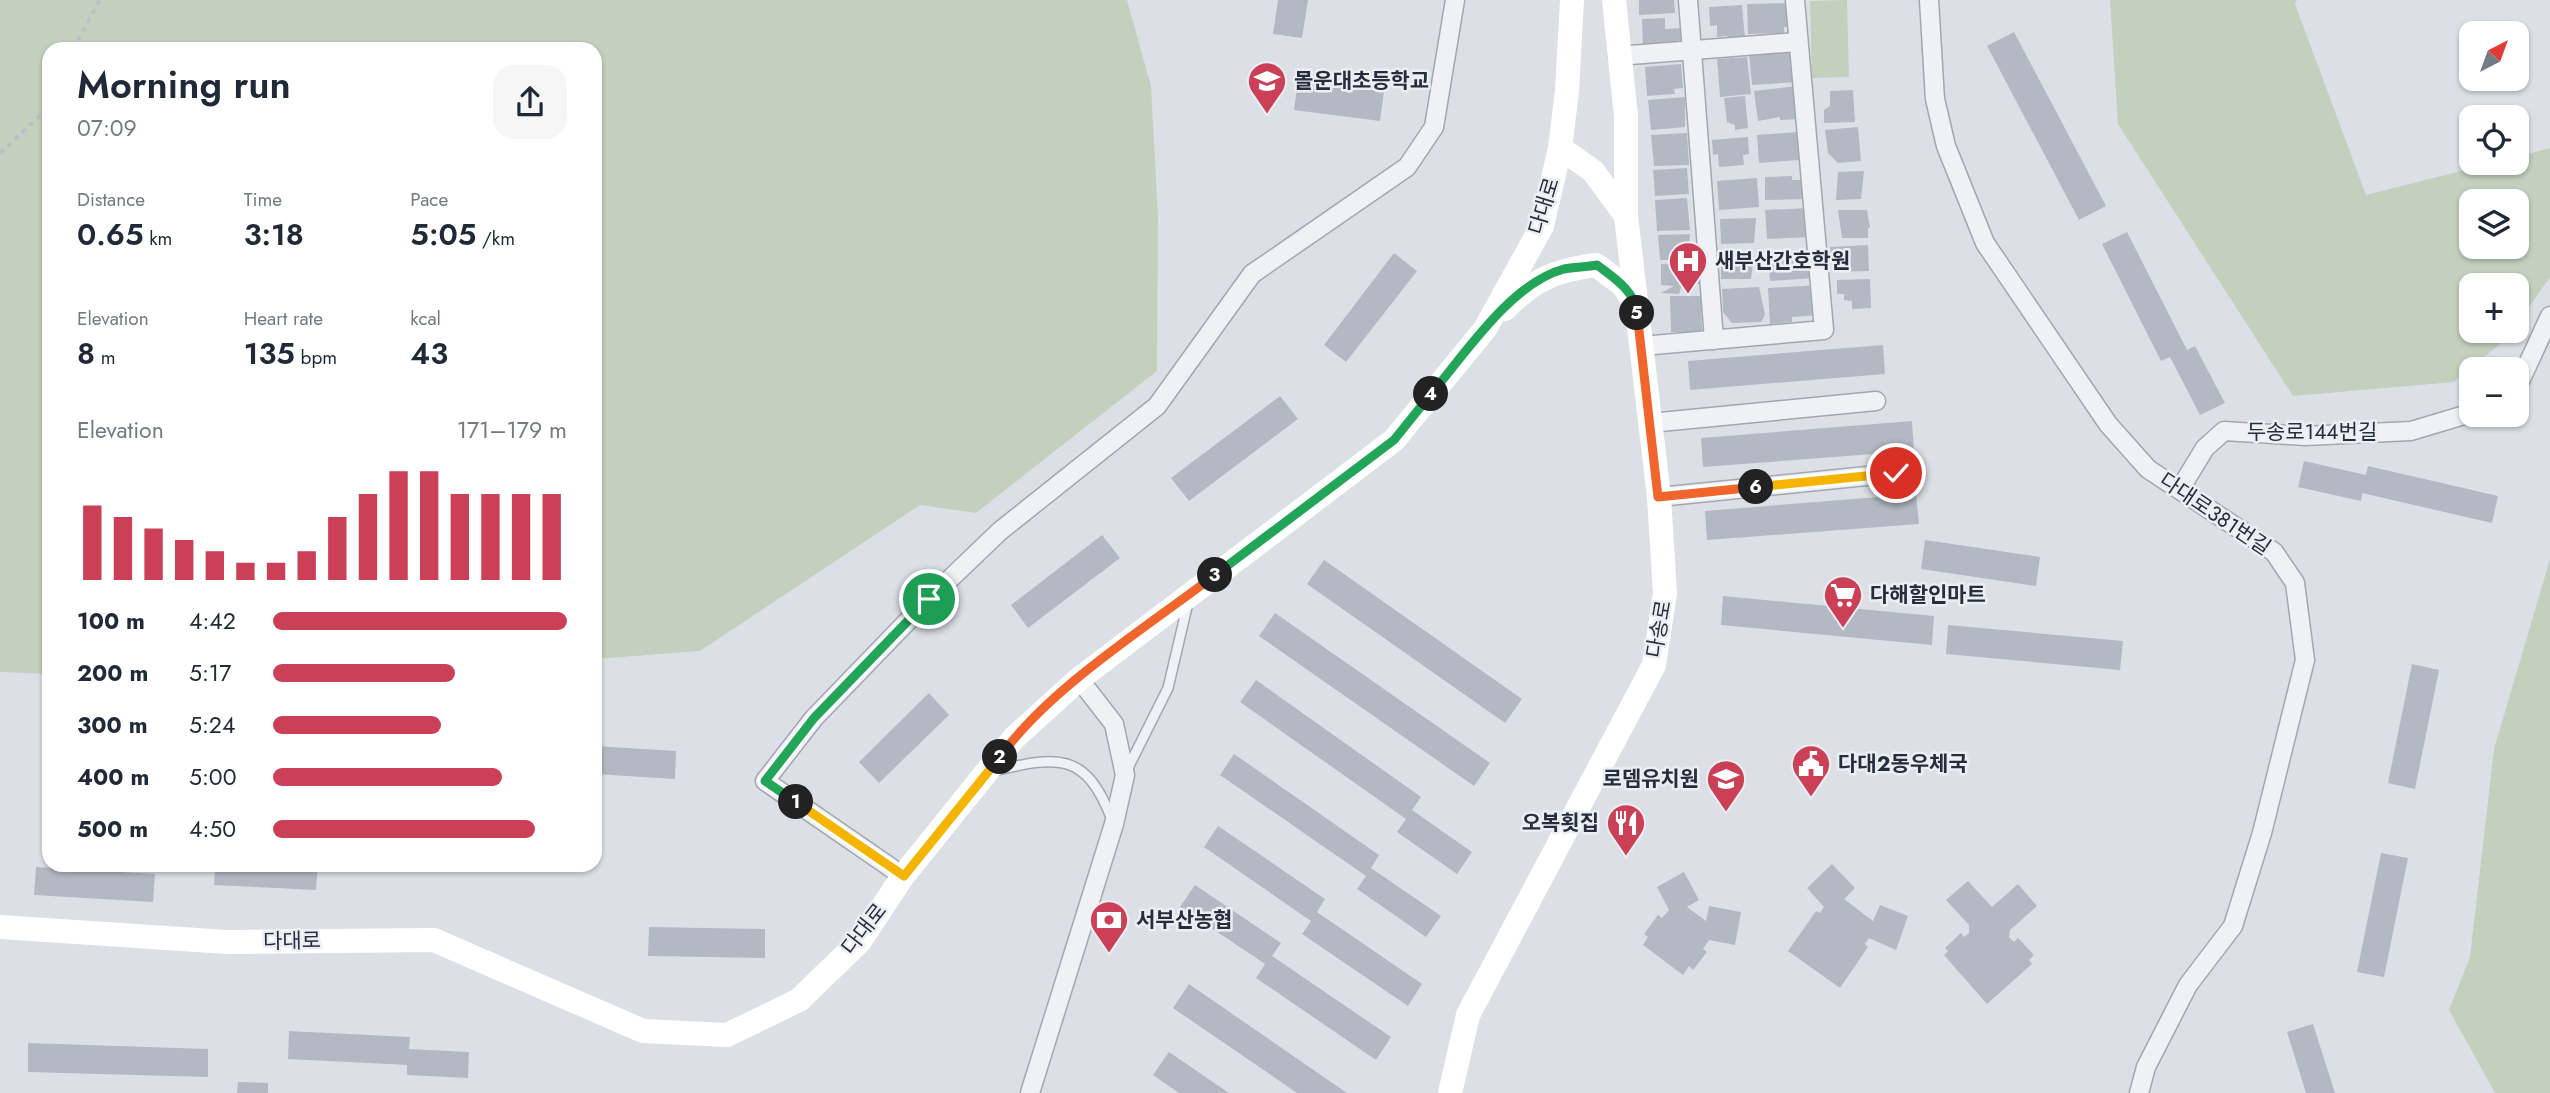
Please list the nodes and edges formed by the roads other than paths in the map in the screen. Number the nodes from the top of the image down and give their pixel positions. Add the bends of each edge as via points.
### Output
1 (1455, 0) edge
2 (1572, 0) edge
3 (1614, 0) edge
4 (1688, 0) edge
5 (1795, 0) edge
6 (1929, 0) edge
7 (1797, 42) junction
8 (1692, 50) junction
9 (1618, 56) junction
10 (1560, 148) junction
11 (1626, 216) junction
12 (1636, 306) junction
13 (2550, 316) edge
14 (1485, 329) junction
15 (1714, 340) junction
16 (1642, 346) junction
17 (2529, 362) edge
18 (1876, 401) dead end
19 (2459, 417) edge
20 (1650, 423) junction
21 (1896, 473) dead end
22 (2180, 489) junction
23 (1658, 497) junction
24 (1191, 593) junction
25 (1079, 679) junction
26 (989, 772) junction
27 (1125, 775) junction
28 (1114, 824) junction
29 (904, 876) junction
30 (0, 927) edge
31 (1030, 1093) edge
32 (1450, 1093) edge
33 (2140, 1093) edge

1 - 29 street via 1434,127 1407,167 1252,274 1157,406 1000,531 939,589 814,718 765,781
2 - 10 main road, 다대로
3 - 9 main road, 다송로
4 - 8 street
5 - 7 street
6 - 22 street, 다대로381번길 via 1935,99 1943,134 1985,243 2108,424 2148,469
7 - 8 street
7 - 15 street via 1824,330
8 - 9 street
8 - 15 street
9 - 11 main road, 다송로 via 1626,116
10 - 11 main road via 1592,171
10 - 14 main road, 다대로 via 1542,226
11 - 12 main road, 다송로
12 - 14 main road via 1623,285 1597,265 1563,270 1525,288
12 - 16 main road, 다송로
13 - 17 street
14 - 24 main road, 다대로 via 1394,440
15 - 16 street
16 - 20 main road, 다송로
18 - 20 street
19 - 22 street, 두송로144번길 via 2411,431 2305,436 2224,431 2205,448
20 - 23 main road, 다송로
21 - 23 street
22 - 33 street, 다대로381번길 via 2274,552 2295,583 2305,660 2234,926 2188,985 2146,1067
23 - 32 main road, 다송로 via 1665,593 1654,665 1468,1015
24 - 25 main road, 다대로
24 - 27 lane via 1168,688
25 - 26 main road, 다대로 via 1014,738
25 - 27 street via 1114,723
26 - 28 lane via 1045,759 1072,764 1102,793
26 - 29 main road, 다대로
27 - 28 street
28 - 31 street
29 - 30 main road, 다대로 via 860,941 799,1000 727,1035 643,1031 434,940 227,942

